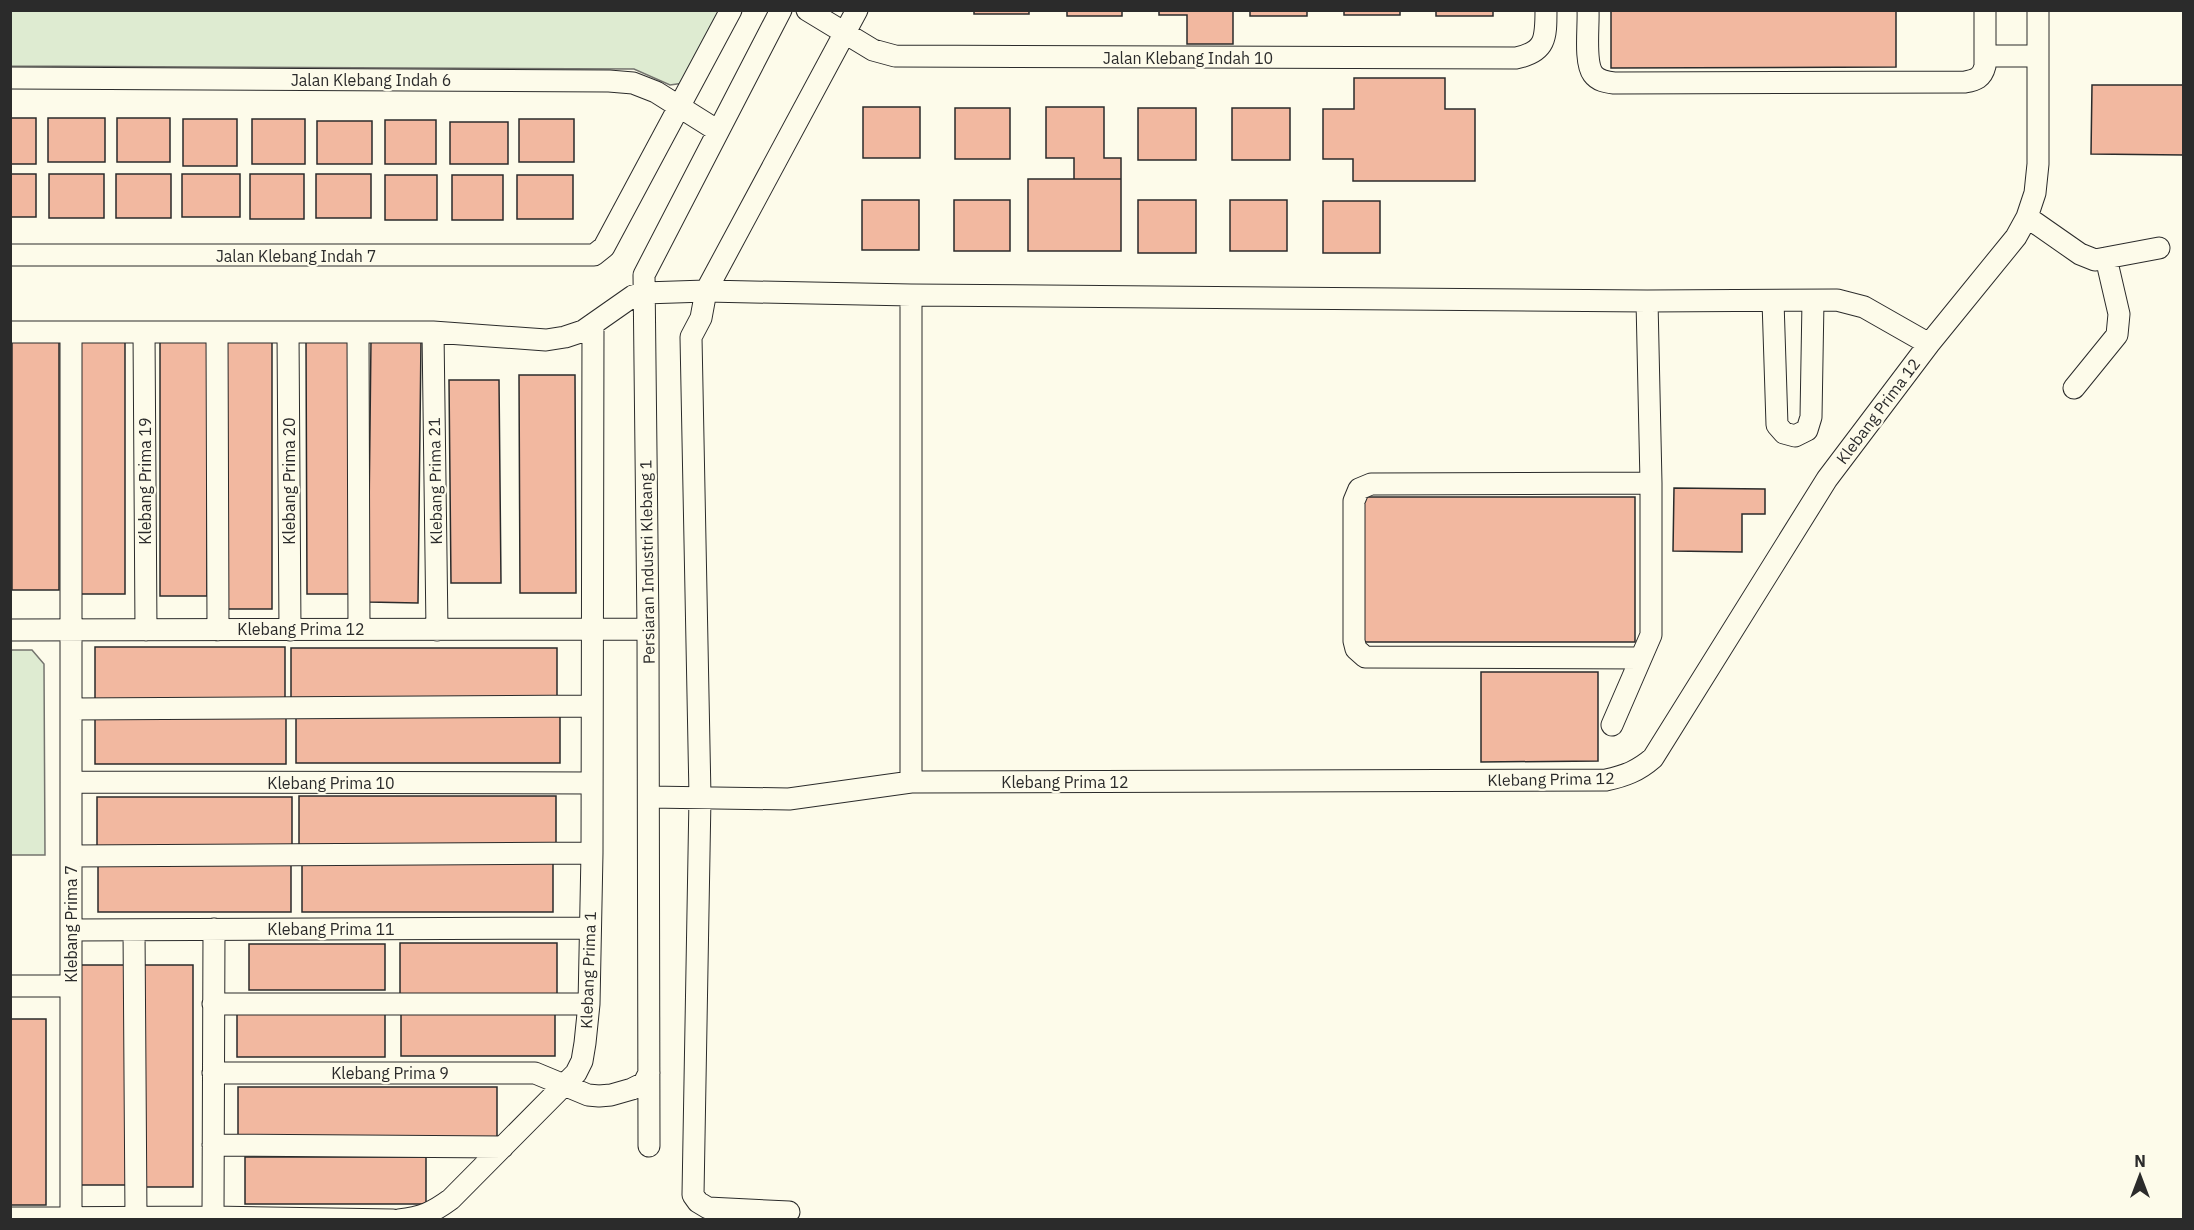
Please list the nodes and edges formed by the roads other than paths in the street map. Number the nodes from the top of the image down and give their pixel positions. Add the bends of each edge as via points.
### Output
1 (731, 10) edge
2 (781, 10) edge
3 (807, 10) edge
4 (856, 10) edge
5 (1546, 10) edge
6 (1588, 10) edge
7 (1985, 10) edge
8 (2038, 10) edge
9 (845, 34) junction
10 (1985, 56) junction
11 (2038, 56) junction
12 (10, 78) edge
13 (680, 107) junction
14 (718, 131) junction
15 (2027, 217) junction
16 (2159, 248) dead end
17 (10, 255) edge
18 (2106, 258) junction
19 (706, 291) junction
20 (644, 293) junction
21 (911, 295) junction
22 (1647, 301) junction
23 (1773, 301) junction
24 (1814, 301) junction
25 (593, 324) junction
26 (10, 332) edge
27 (71, 332) junction
28 (144, 332) junction
29 (217, 332) junction
30 (288, 332) junction
31 (358, 332) junction
32 (433, 332) junction
33 (1929, 344) junction
34 (2074, 388) dead end
35 (1651, 483) junction
36 (648, 628) junction
37 (359, 629) junction
38 (10, 630) edge
39 (71, 630) junction
40 (146, 630) junction
41 (218, 630) junction
42 (290, 630) junction
43 (437, 630) junction
44 (591, 630) junction
45 (1641, 658) junction
46 (592, 705) junction
47 (72, 709) junction
48 (1612, 725) dead end
49 (71, 782) junction
50 (911, 782) junction
51 (591, 783) junction
52 (649, 797) junction
53 (700, 797) junction
54 (592, 853) junction
55 (72, 856) junction
56 (590, 928) junction
57 (214, 929) junction
58 (72, 930) junction
59 (134, 930) junction
60 (10, 986) edge
61 (71, 986) junction
62 (213, 1004) junction
63 (589, 1004) junction
64 (213, 1072) junction
65 (649, 1074) junction
66 (564, 1086) junction
67 (213, 1145) junction
68 (649, 1146) dead end
69 (503, 1147) junction
70 (789, 1212) dead end
71 (71, 1217) junction
72 (136, 1217) junction
73 (213, 1217) junction
74 (10, 1218) edge
75 (393, 1220) edge
76 (399, 1220) edge

1 - 13 street
2 - 14 street, Persiaran Industri Klebang 1
3 - 9 street, Jalan Klebang Indah 10
4 - 9 street
5 - 9 street, Jalan Klebang Indah 10 via 1541,46 1516,58 923,57 873,50
6 - 10 street via 1589,64 1593,75 1602,82 1965,82 1983,75
7 - 10 street
8 - 11 street, Klebang Prima 12
9 - 19 street
10 - 11 street
11 - 15 street, Klebang Prima 12 via 2038,164
12 - 13 street, Jalan Klebang Indah 6 via 609,81 633,83
13 - 14 street, Jalan Klebang Indah 6
13 - 17 street, Jalan Klebang Indah 7 via 604,248 594,255
14 - 20 street, Persiaran Industri Klebang 1 via 645,271
15 - 18 street via 2080,254 2095,260
15 - 33 street, Klebang Prima 12 via 2016,237
16 - 18 street
18 - 34 street via 2119,314 2117,335
19 - 20 street
19 - 21 street
19 - 53 street via 701,318 691,337 690,371
20 - 25 street via 626,299
20 - 36 street, Persiaran Industri Klebang 1
21 - 22 street
21 - 50 street
22 - 23 street
22 - 35 street
23 - 24 street
23 - 24 street via 1777,425 1795,436 1807,430 1811,417
24 - 33 street via 1837,300 1864,306
25 - 32 street via 583,331 546,340
25 - 44 street, Klebang Prima 1
26 - 27 street
27 - 28 street
27 - 39 street, Klebang Prima 7
28 - 29 street
28 - 40 street, Klebang Prima 19
29 - 30 street
29 - 41 street
30 - 31 street
30 - 42 street, Klebang Prima 20
31 - 32 street
31 - 37 street
32 - 43 street, Klebang Prima 21
33 - 50 street, Klebang Prima 12 via 1827,479 1653,758 1625,776 1606,780
35 - 45 street via 1651,635
35 - 45 street via 1371,484 1359,489 1354,501 1354,641 1365,657
36 - 44 street, Klebang Prima 12
36 - 52 street, Persiaran Industri Klebang 1
37 - 42 street, Klebang Prima 12
37 - 43 street, Klebang Prima 12
38 - 39 street, Klebang Prima 12
39 - 40 street, Klebang Prima 12
39 - 47 street, Klebang Prima 7
40 - 41 street, Klebang Prima 12
41 - 42 street, Klebang Prima 12
43 - 44 street, Klebang Prima 12
44 - 46 street, Klebang Prima 1
45 - 48 street
46 - 47 street
46 - 51 street, Klebang Prima 1
47 - 49 street, Klebang Prima 7
49 - 51 street, Klebang Prima 10
49 - 55 street, Klebang Prima 7
50 - 53 street, Klebang Prima 12 via 789,799
51 - 54 street, Klebang Prima 1
52 - 53 street, Klebang Prima 12
52 - 65 street, Persiaran Industri Klebang 1
53 - 70 street via 693,1195 708,1208
54 - 55 street
54 - 56 street, Klebang Prima 1
55 - 58 street, Klebang Prima 7
56 - 57 street, Klebang Prima 11
56 - 63 street, Klebang Prima 1
57 - 59 street, Klebang Prima 11
57 - 62 street
58 - 59 street, Klebang Prima 11
58 - 61 street, Klebang Prima 7
59 - 72 street
60 - 61 street
61 - 71 street, Klebang Prima 7
62 - 63 street
62 - 64 street
63 - 66 street, Klebang Prima 1 via 582,1061
64 - 66 street, Klebang Prima 9 via 534,1074
64 - 67 street
65 - 66 street, Klebang Prima 9 via 644,1083 611,1095 588,1095
65 - 68 street, Persiaran Industri Klebang 1
66 - 69 street, Klebang Prima 1
67 - 69 street
67 - 73 street
69 - 76 street, Klebang Prima 1 via 435,1211
71 - 72 street
71 - 74 street
72 - 73 street
73 - 75 street

